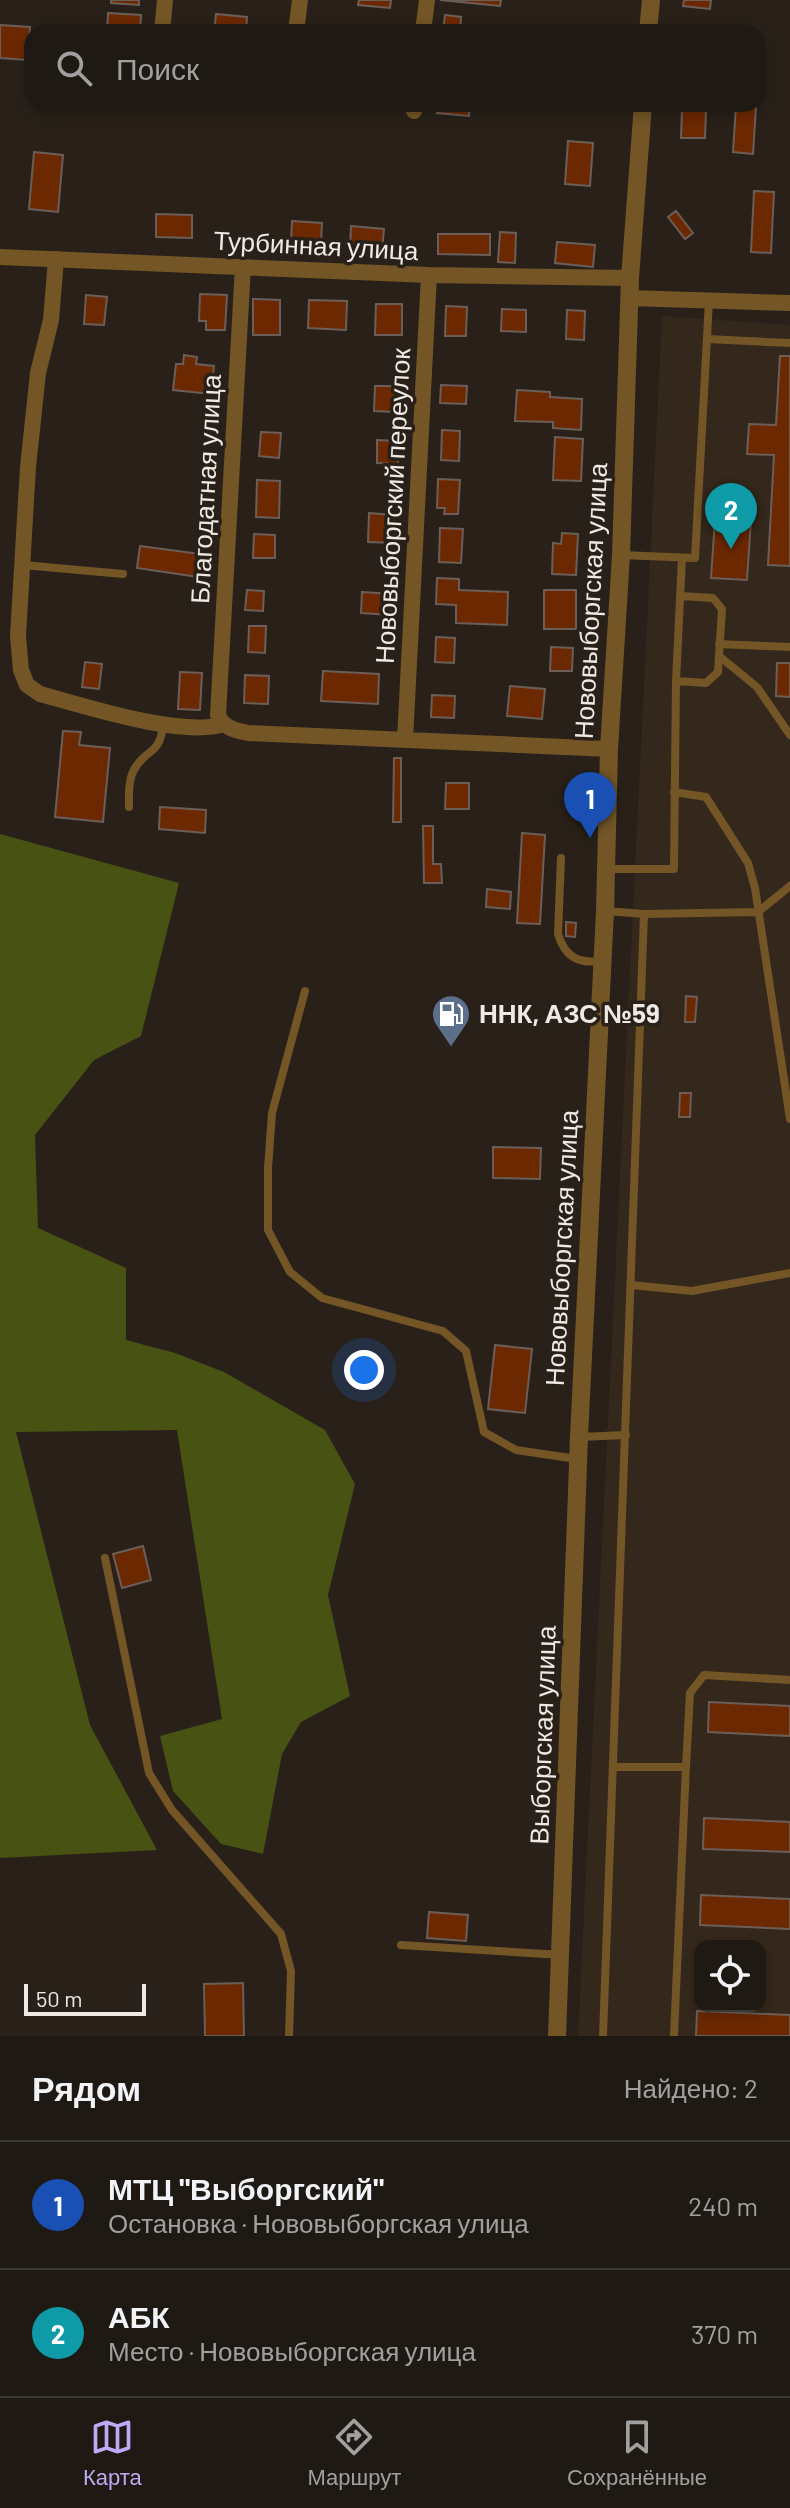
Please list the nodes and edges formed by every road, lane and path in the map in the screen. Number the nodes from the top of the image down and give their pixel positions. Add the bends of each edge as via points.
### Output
1 (165, 0) edge
2 (300, 0) edge
3 (427, 0) edge
4 (651, 0) edge
5 (163, 24) edge
6 (297, 24) edge
7 (424, 24) edge
8 (649, 24) edge
9 (642, 112) edge
10 (0, 257) edge
11 (56, 259) junction
12 (243, 266) junction
13 (429, 275) junction
14 (630, 278) junction
15 (629, 298) junction
16 (709, 301) junction
17 (790, 303) edge
18 (707, 339) junction
19 (790, 343) edge
20 (621, 555) junction
21 (682, 558) junction
22 (22, 565) junction
23 (123, 574) dead end
24 (680, 596) junction
25 (719, 644) junction
26 (790, 647) edge
27 (719, 656) junction
28 (676, 681) junction
29 (221, 719) junction
30 (163, 724) junction
31 (790, 735) edge
32 (405, 740) junction
33 (609, 749) junction
34 (674, 792) junction
35 (129, 807) dead end
36 (561, 858) dead end
37 (605, 869) junction
38 (790, 886) edge
39 (605, 911) junction
40 (758, 912) junction
41 (644, 914) junction
42 (603, 961) junction
43 (305, 991) dead end
44 (790, 1119) edge
45 (790, 1273) edge
46 (631, 1285) junction
47 (626, 1435) junction
48 (579, 1437) junction
49 (578, 1459) junction
50 (105, 1558) dead end
51 (790, 1680) edge
52 (686, 1766) junction
53 (614, 1767) junction
54 (401, 1945) dead end
55 (561, 1955) junction
56 (289, 2036) edge
57 (557, 2036) edge
58 (603, 2036) edge
59 (674, 2036) edge

1 - 5 street
2 - 6 street
3 - 7 street
4 - 8 street
9 - 14 street, Нововыборгская улица
10 - 11 street, Турбинная улица
11 - 12 street, Турбинная улица
11 - 22 street via 51,320 38,373
12 - 13 street, Турбинная улица
12 - 29 street, Благодатная улица
13 - 14 street, Турбинная улица
13 - 32 street, Нововыборгский переулок
14 - 15 street, Нововыборгская улица
15 - 16 street
15 - 20 street, Нововыборгская улица
16 - 17 street
16 - 18 lane
18 - 19 lane
18 - 21 lane via 695,558
20 - 21 lane
20 - 33 street, Нововыборгская улица
21 - 24 lane
22 - 23 lane
22 - 30 street via 18,655 27,685 40,694
24 - 25 lane via 713,598 722,609
24 - 28 lane
25 - 26 lane
25 - 27 lane
27 - 28 lane via 718,672 706,683
27 - 31 lane via 757,687
28 - 34 lane
29 - 30 street via 200,728
29 - 32 street via 248,733
30 - 35 lane via 157,747 131,777
32 - 33 street
33 - 37 street, Нововыборгская улица
34 - 37 lane via 674,869
34 - 40 lane via 706,797 748,863
36 - 42 lane via 562,946 578,961
37 - 39 street, Нововыборгская улица
38 - 40 lane
39 - 41 lane
39 - 42 street, Нововыборгская улица
40 - 41 lane
40 - 44 lane
41 - 46 lane
42 - 48 street, Нововыборгская улица
43 - 49 lane via 272,1113 268,1168 268,1230 290,1272 322,1298 443,1331 466,1351 484,1432 516,1450
45 - 46 lane via 692,1291
46 - 47 lane
47 - 48 lane
47 - 53 lane
48 - 49 street, Выборгская улица
49 - 55 street, Выборгская улица
50 - 56 lane via 149,1773 172,1810 281,1934 291,1971
51 - 52 lane via 704,1675 690,1693
52 - 53 lane
52 - 59 lane
53 - 58 lane
54 - 55 lane
55 - 57 street, Выборгская улица

